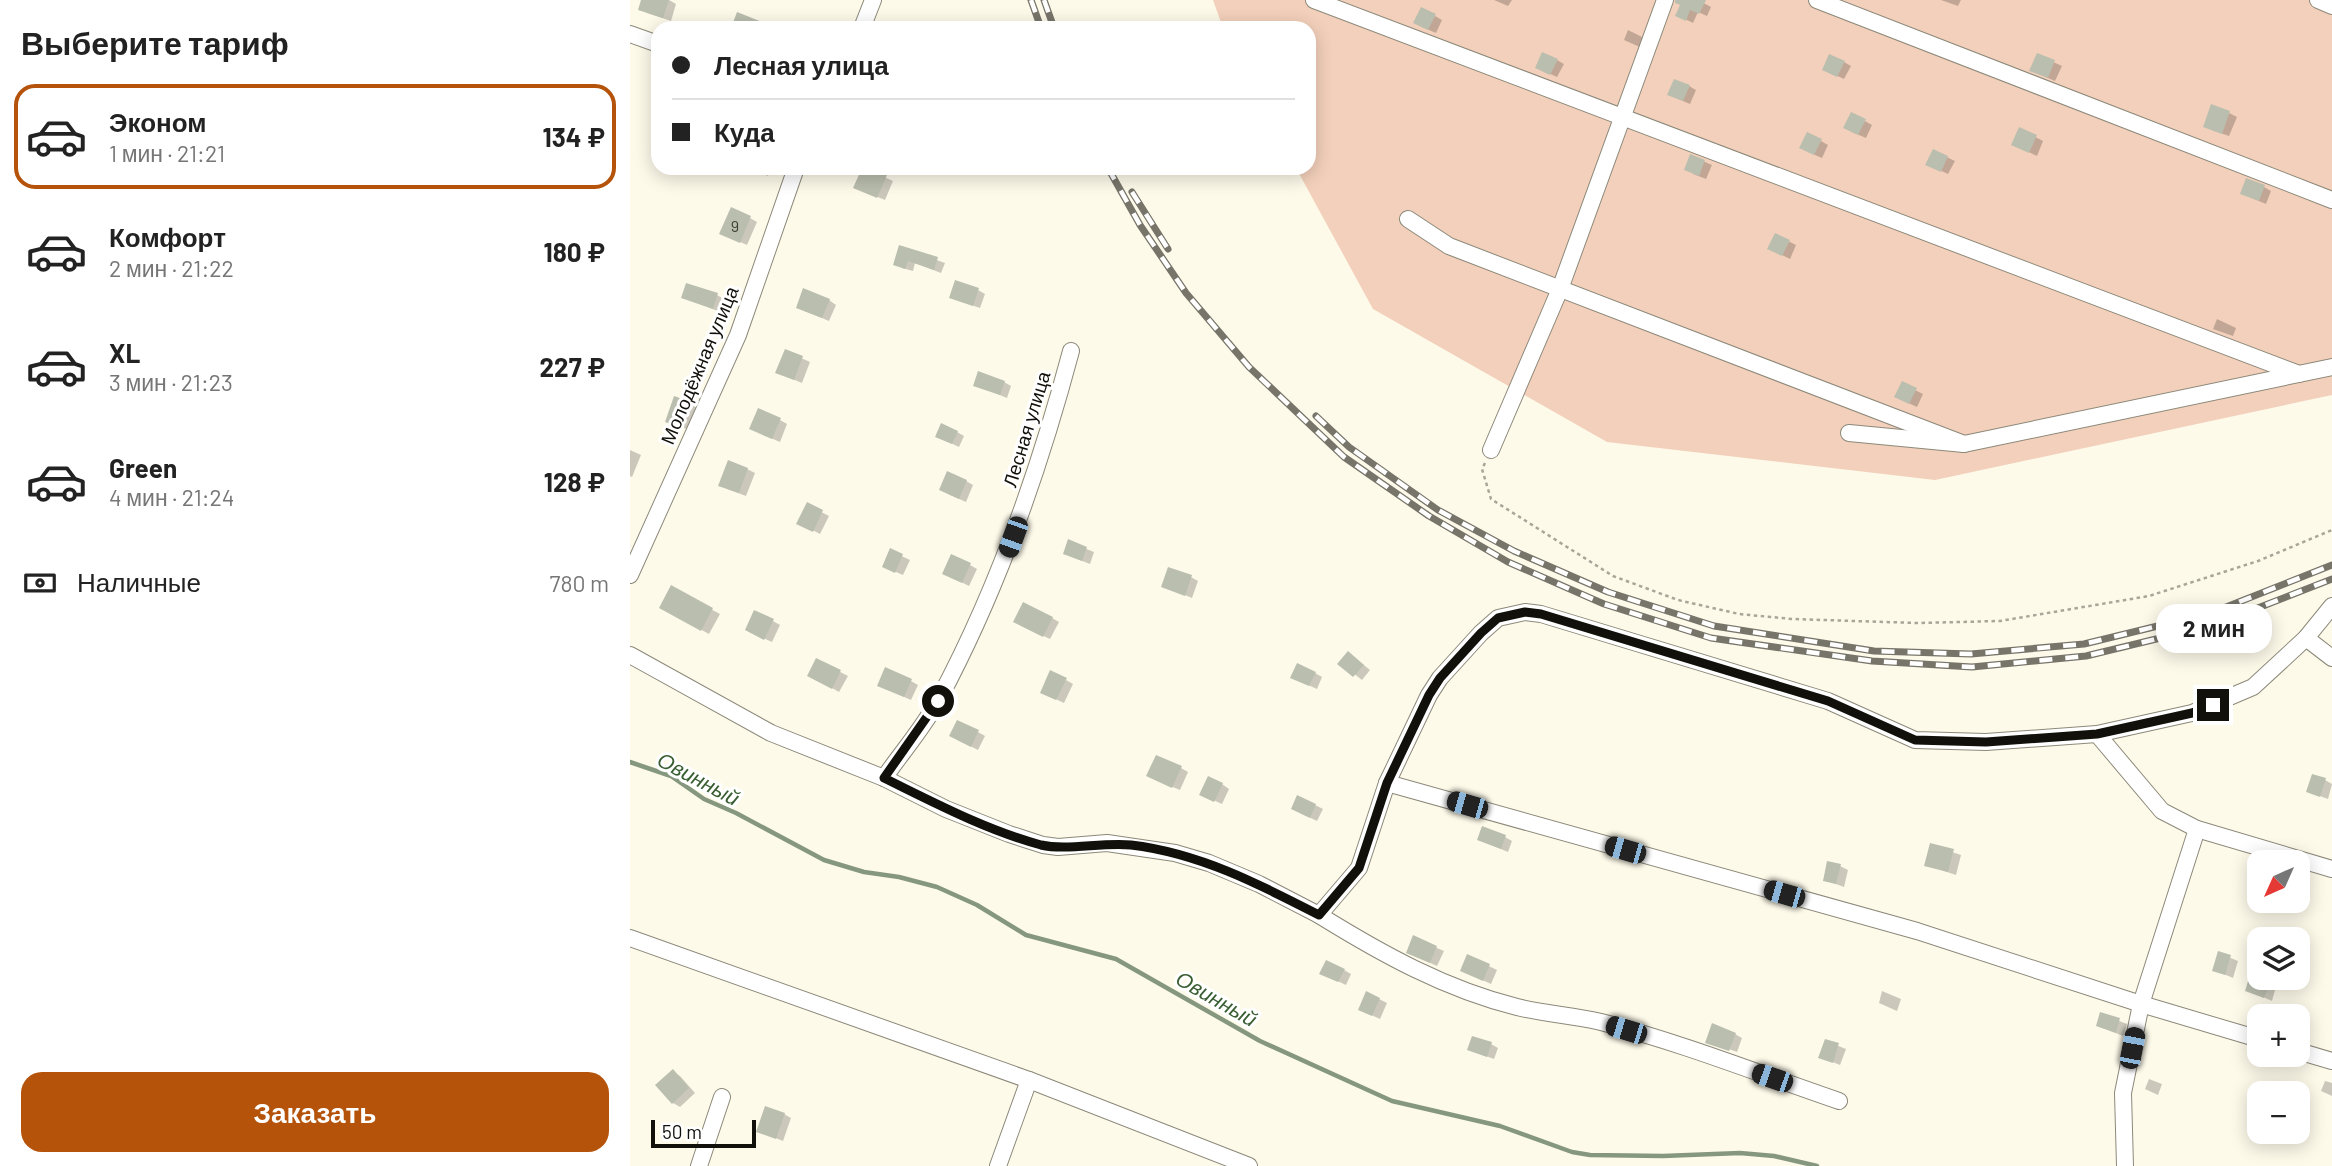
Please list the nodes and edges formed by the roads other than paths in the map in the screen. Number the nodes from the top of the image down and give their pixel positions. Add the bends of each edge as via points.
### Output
1 (873, 0) edge
2 (1314, 0) edge
3 (1665, 0) edge
4 (1817, 0) edge
5 (2318, 0) edge
6 (2332, 6) edge
7 (865, 21) edge
8 (630, 34) edge
9 (651, 42) edge
10 (1622, 117) junction
11 (794, 175) edge
12 (2332, 200) edge
13 (1408, 219) dead end
14 (1560, 289) junction
15 (1072, 351) dead end
16 (2332, 367) edge
17 (2299, 374) junction
18 (1849, 433) dead end
19 (1964, 444) junction
20 (1491, 450) road end
21 (630, 575) edge
22 (2332, 606) edge
23 (2306, 638) junction
24 (630, 655) edge
25 (2332, 658) edge
26 (2097, 734) junction
27 (884, 778) junction
28 (1387, 783) junction
29 (2197, 829) junction
30 (2332, 869) edge
31 (1319, 915) junction
32 (630, 938) edge
33 (2141, 1004) junction
34 (2247, 1035) edge
35 (2310, 1055) edge
36 (2332, 1061) edge
37 (1029, 1080) junction
38 (722, 1097) dead end
39 (1839, 1101) dead end
40 (699, 1166) edge
41 (998, 1166) edge
42 (1249, 1166) edge
43 (2125, 1166) edge

1 - 7 street
2 - 10 street
3 - 10 street
4 - 12 street
5 - 6 street
8 - 9 street
10 - 14 street
10 - 17 street
11 - 21 street, Молодёжная улица via 738,335
13 - 14 street via 1449,246
14 - 19 street
14 - 20 street
15 - 27 street, Лесная улица via 1048,438 1004,561 938,701
16 - 17 street
17 - 19 street
18 - 19 street
22 - 23 street
23 - 25 street
23 - 26 street via 2253,687 2192,713
24 - 27 street via 771,733
26 - 28 street via 1986,742 1915,740 1828,701 1525,612 1498,618 1440,678
26 - 29 street via 2162,811
27 - 31 street via 946,809 1032,842 1058,846 1107,843 1175,853 1259,884
28 - 31 street via 1359,868
28 - 33 street via 1903,927
29 - 30 street
29 - 33 street
31 - 39 street via 1423,975 1481,997 1599,1021
32 - 37 street
33 - 34 street
33 - 43 street via 2123,1093
35 - 36 street
37 - 41 street
37 - 42 street
38 - 40 street

